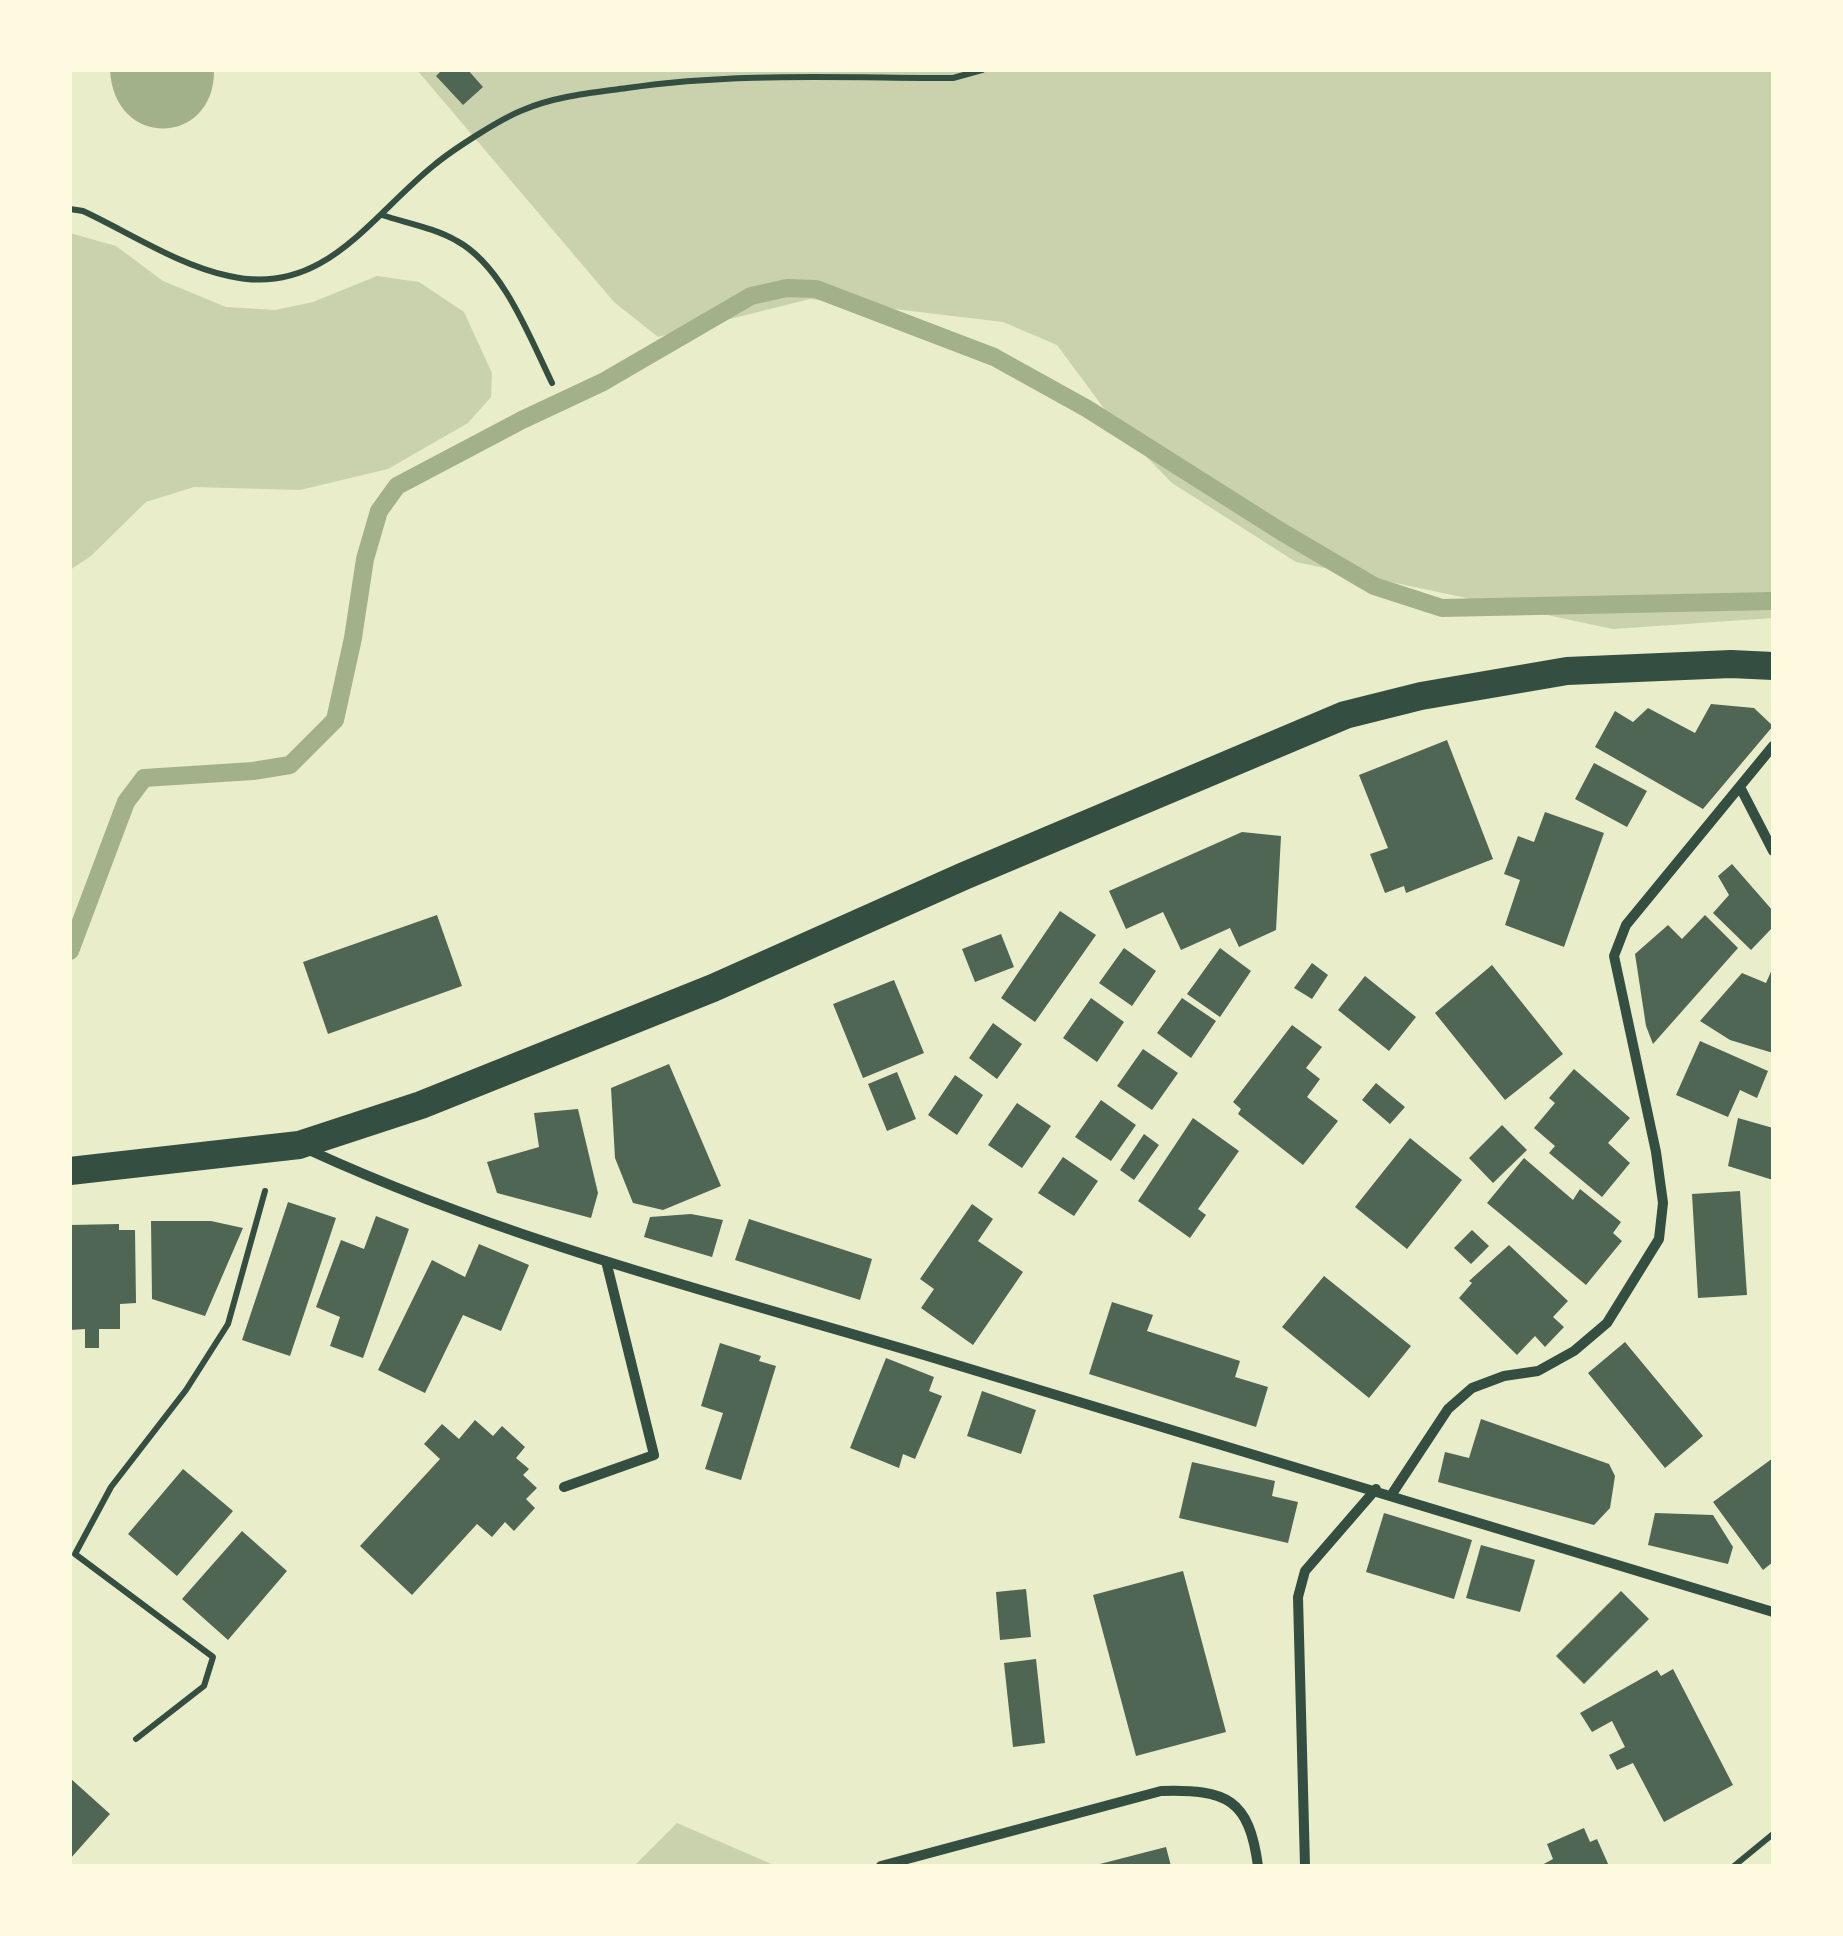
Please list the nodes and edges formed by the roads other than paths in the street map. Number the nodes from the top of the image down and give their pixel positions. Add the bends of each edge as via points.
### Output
1 (1773, 666) edge
2 (1773, 746) edge
3 (1740, 787) junction
4 (1773, 852) edge
5 (300, 1145) junction
6 (70, 1171) edge
7 (606, 1260) junction
8 (564, 1487) dead end
9 (1376, 1489) junction
10 (1392, 1494) junction
11 (1773, 1612) edge
12 (881, 1866) edge
13 (1258, 1866) edge
14 (1305, 1866) edge

1 - 5 highway via 1567,671 1345,715 713,988 420,1105
2 - 3 street
3 - 4 street
3 - 10 street via 1626,924 1614,956 1656,1152 1659,1239 1606,1323 1538,1371 1472,1388 1448,1409
5 - 6 highway
5 - 7 street via 366,1176
7 - 8 street via 654,1454
7 - 9 street
9 - 10 street
9 - 14 street via 1305,1571 1298,1596
10 - 11 street
12 - 13 street via 1190,1790 1238,1806 1253,1830

